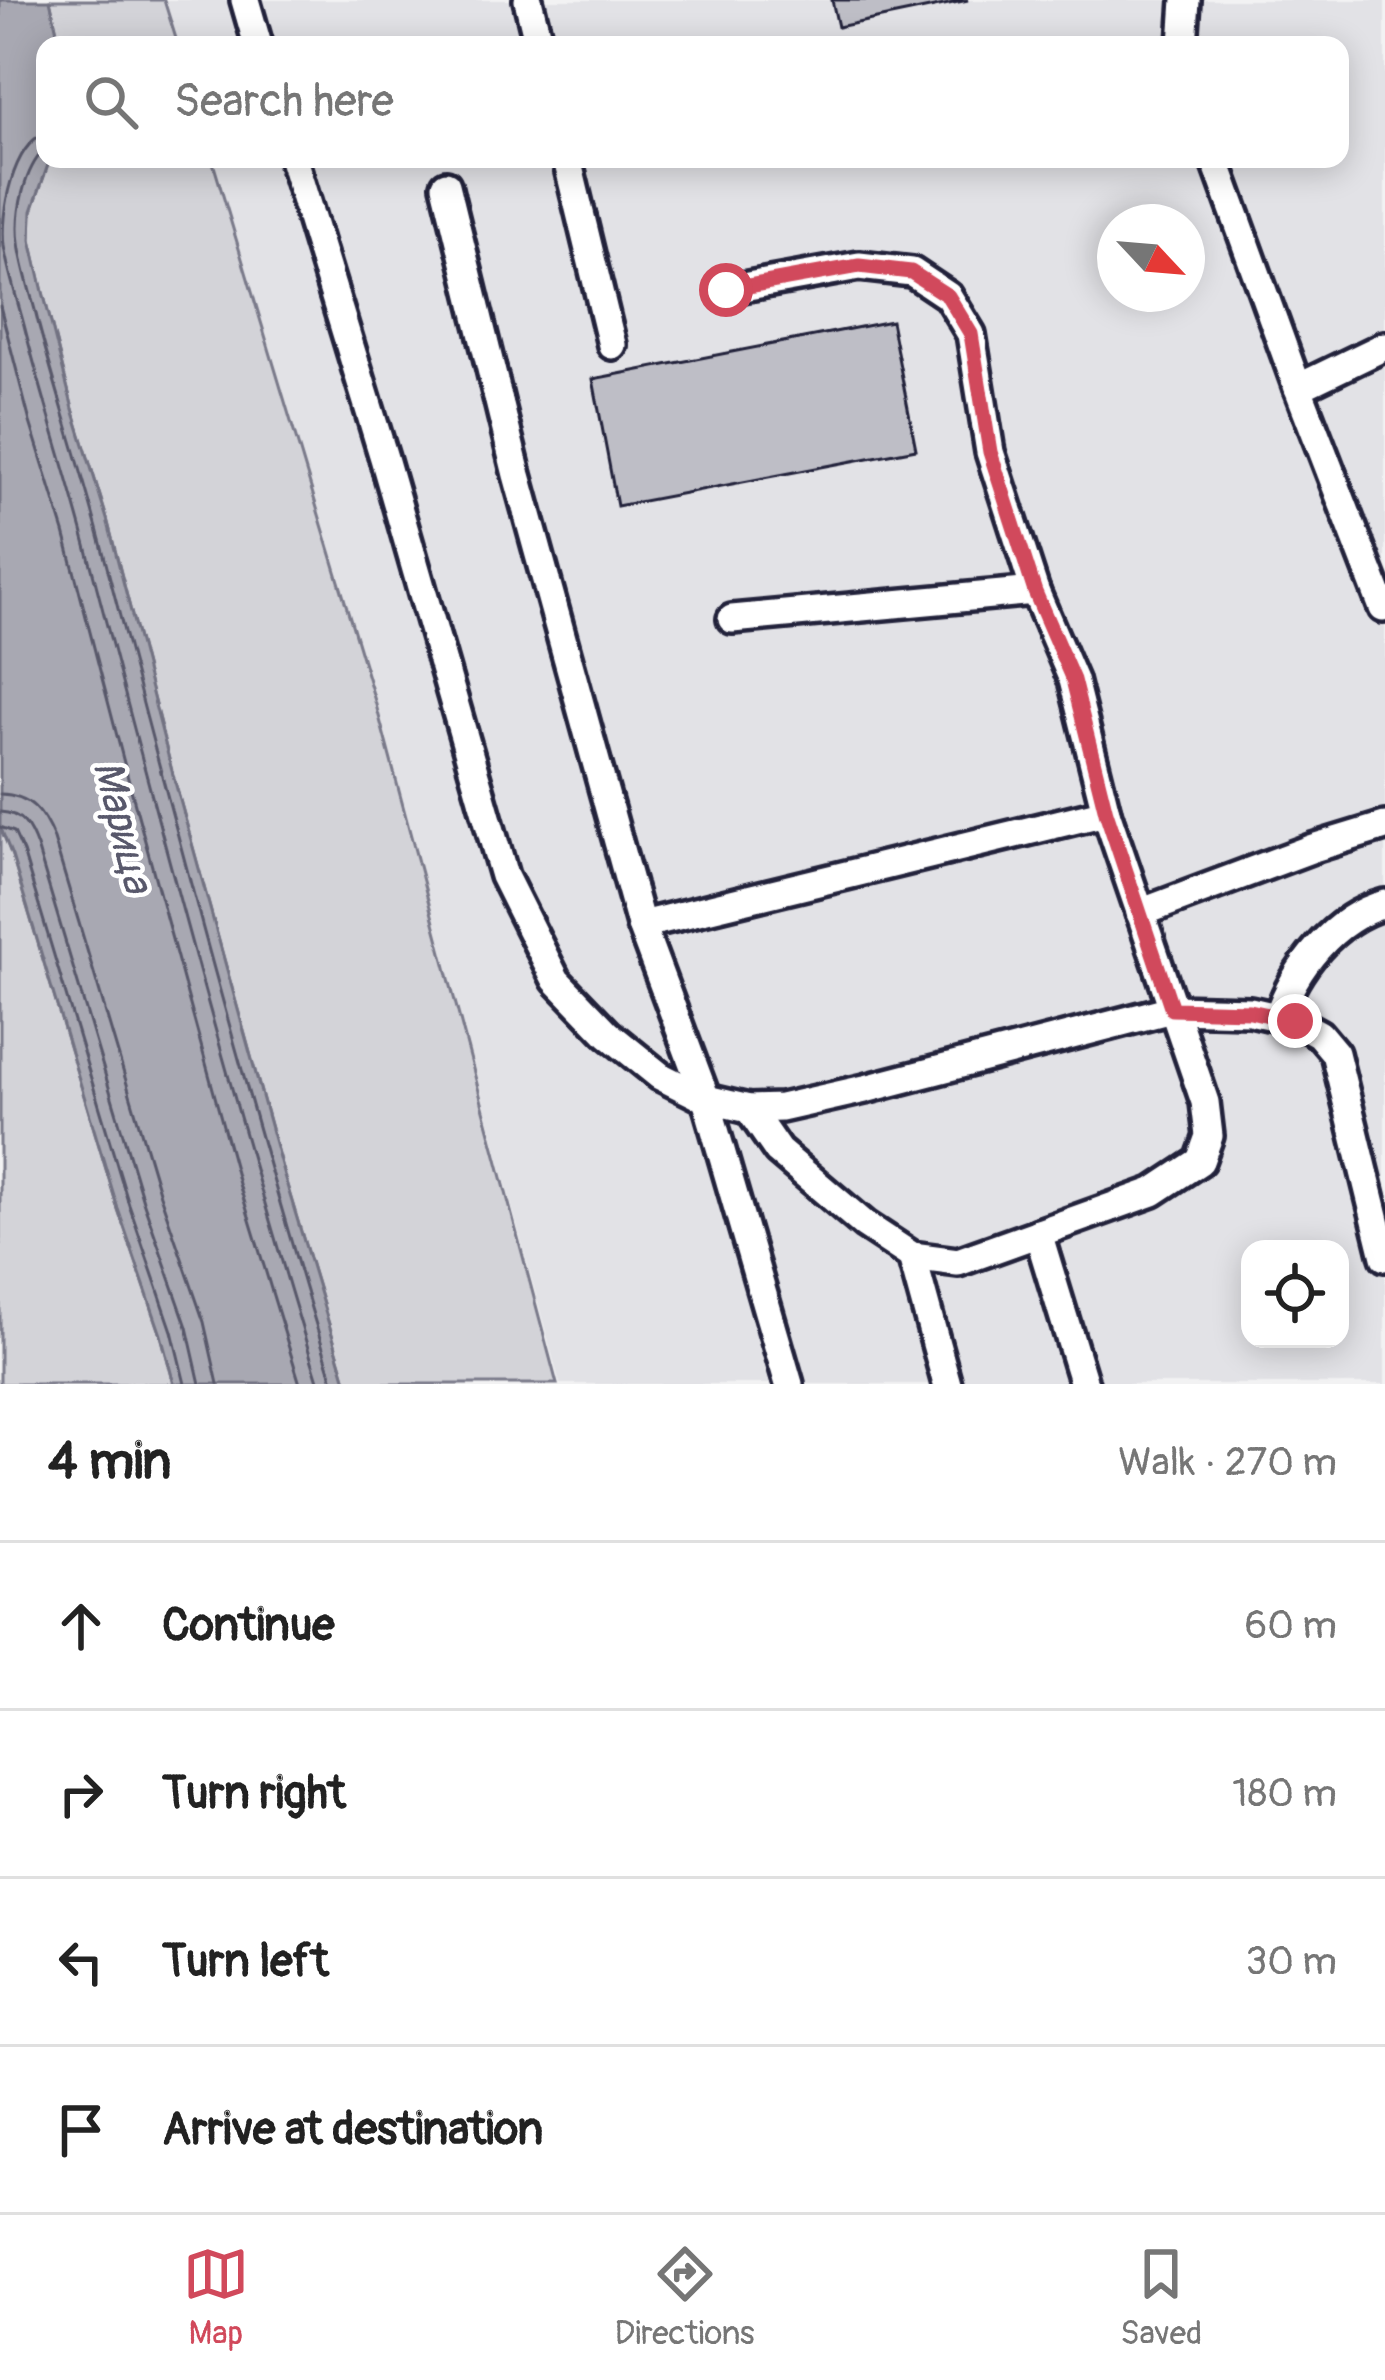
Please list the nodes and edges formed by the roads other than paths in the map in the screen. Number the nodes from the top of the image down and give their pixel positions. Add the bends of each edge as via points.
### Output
1 (244, 0) edge
2 (528, 0) edge
3 (1186, 0) edge
4 (255, 36) edge
5 (537, 36) edge
6 (1184, 36) edge
7 (296, 168) edge
8 (569, 168) edge
9 (1218, 168) edge
10 (446, 185) dead end
11 (726, 290) dead end
12 (612, 344) dead end
13 (1385, 346) edge
14 (1298, 388) junction
15 (1035, 592) junction
16 (1383, 608) edge
17 (732, 620) dead end
18 (1106, 812) junction
19 (1385, 826) edge
20 (1385, 904) edge
21 (1140, 913) junction
22 (640, 925) junction
23 (1172, 1009) junction
24 (1278, 1017) junction
25 (706, 1099) junction
26 (749, 1109) junction
27 (1038, 1233) junction
28 (912, 1256) junction
29 (1385, 1257) edge
30 (789, 1384) edge
31 (947, 1384) edge
32 (1084, 1384) edge

1 - 4 street
2 - 5 street
3 - 6 street
7 - 25 street via 504,876 556,980 660,1076
8 - 12 street
9 - 14 street
10 - 22 street
11 - 15 street via 859,266 911,272 948,296 971,334 990,452
13 - 14 street
14 - 16 street
15 - 17 street
15 - 18 street via 1073,680
18 - 21 street
18 - 22 street
19 - 21 street
20 - 24 street via 1322,945 1298,971
21 - 23 street
22 - 25 street
23 - 24 street
23 - 26 street via 865,1089
23 - 27 street via 1204,1102 1209,1136 1200,1161 1153,1192
24 - 29 street via 1319,1034 1334,1053
25 - 26 street
25 - 30 street
26 - 28 street via 778,1151
27 - 28 street via 958,1262
27 - 32 street
28 - 31 street

